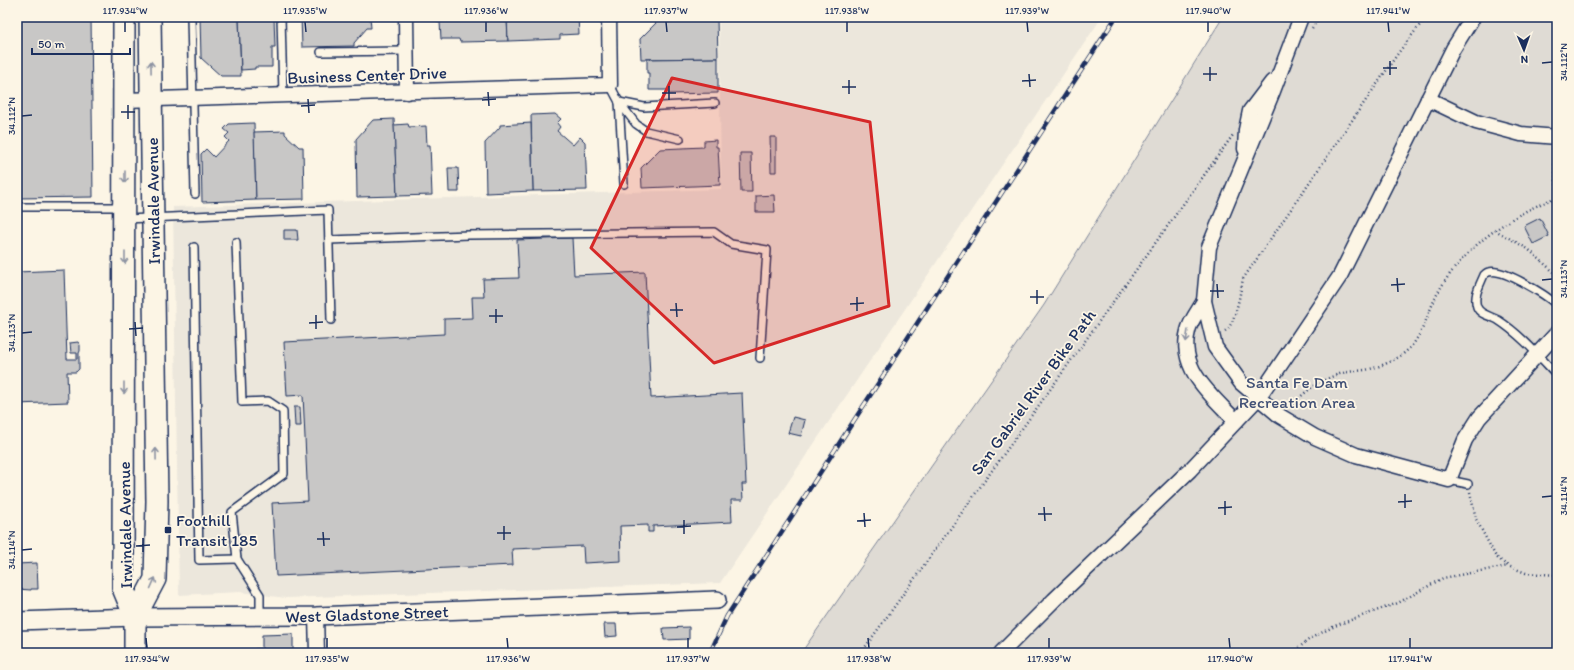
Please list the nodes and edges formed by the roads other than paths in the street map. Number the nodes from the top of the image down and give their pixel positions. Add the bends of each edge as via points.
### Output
1 (124, 17) edge
2 (150, 17) edge
3 (191, 17) edge
4 (281, 17) edge
5 (406, 17) edge
6 (609, 17) edge
7 (1301, 17) edge
8 (1472, 17) edge
9 (406, 51) junction
10 (321, 52) dead end
11 (610, 85) junction
12 (407, 92) junction
13 (283, 96) junction
14 (193, 98) junction
15 (152, 99) junction
16 (1428, 99) junction
17 (125, 100) junction
18 (619, 102) junction
19 (715, 103) dead end
20 (1557, 137) edge
21 (680, 139) dead end
22 (624, 184) dead end
23 (195, 194) dead end
24 (17, 207) edge
25 (125, 213) junction
26 (153, 218) junction
27 (329, 240) junction
28 (236, 242) dead end
29 (194, 247) dead end
30 (1204, 301) junction
31 (1557, 305) edge
32 (331, 320) dead end
33 (1557, 333) edge
34 (1537, 354) junction
35 (760, 358) dead end
36 (1557, 375) edge
37 (1258, 398) junction
38 (1236, 421) junction
39 (1449, 480) junction
40 (1468, 484) road end
41 (237, 559) junction
42 (717, 600) dead end
43 (316, 616) junction
44 (134, 617) junction
45 (260, 617) junction
46 (17, 620) edge
47 (134, 653) edge
48 (317, 653) edge
49 (1001, 653) edge

1 - 17 main road, Irwindale Avenue
15 -> 2 main road, Irwindale Avenue
3 - 14 lane
4 - 13 lane
5 - 9 street
6 - 11 street
7 - 30 street via 1279,72 1250,111 1245,157 1209,247
8 - 16 street
9 - 10 lane
9 - 12 street
11 - 12 street, Business Center Drive
11 - 18 lane
12 - 13 street, Business Center Drive
13 - 14 street, Business Center Drive
14 - 15 street, Business Center Drive
14 - 23 lane
15 - 17 street, Business Center Drive
15 - 26 main road, Irwindale Avenue
16 - 20 street via 1476,122 1521,134
16 - 37 street via 1340,276
17 -> 25 main road, Irwindale Avenue
18 - 19 lane via 644,107
18 - 21 lane via 636,124 646,131
18 - 22 lane
24 - 25 lane
25 - 26 lane
25 -> 44 main road, Irwindale Avenue via 123,588
26 - 27 lane via 328,210
44 -> 26 main road, Irwindale Avenue via 155,579 157,501
27 - 32 lane
27 - 35 lane via 469,235 714,232 731,244 767,250
28 - 41 lane via 242,402 268,401 283,411 284,474 232,512
29 - 41 lane via 199,560
30 - 37 street via 1215,347 1241,383
30 -> 38 street via 1188,329 1188,361 1199,382
31 - 34 lane via 1526,284 1497,272 1484,275 1476,296 1477,309 1497,320
33 - 34 street
34 - 36 lane
34 - 39 street via 1479,418 1465,440
37 - 38 street
37 - 39 street via 1280,416 1315,438 1356,454
38 - 49 street via 1190,470
39 - 40 lane
41 - 45 lane via 260,595
42 - 43 street, West Gladstone Street
43 - 45 street, West Gladstone Street
43 - 48 street
44 - 45 street, West Gladstone Street
44 - 46 street, West Gladstone Street
44 - 47 main road

